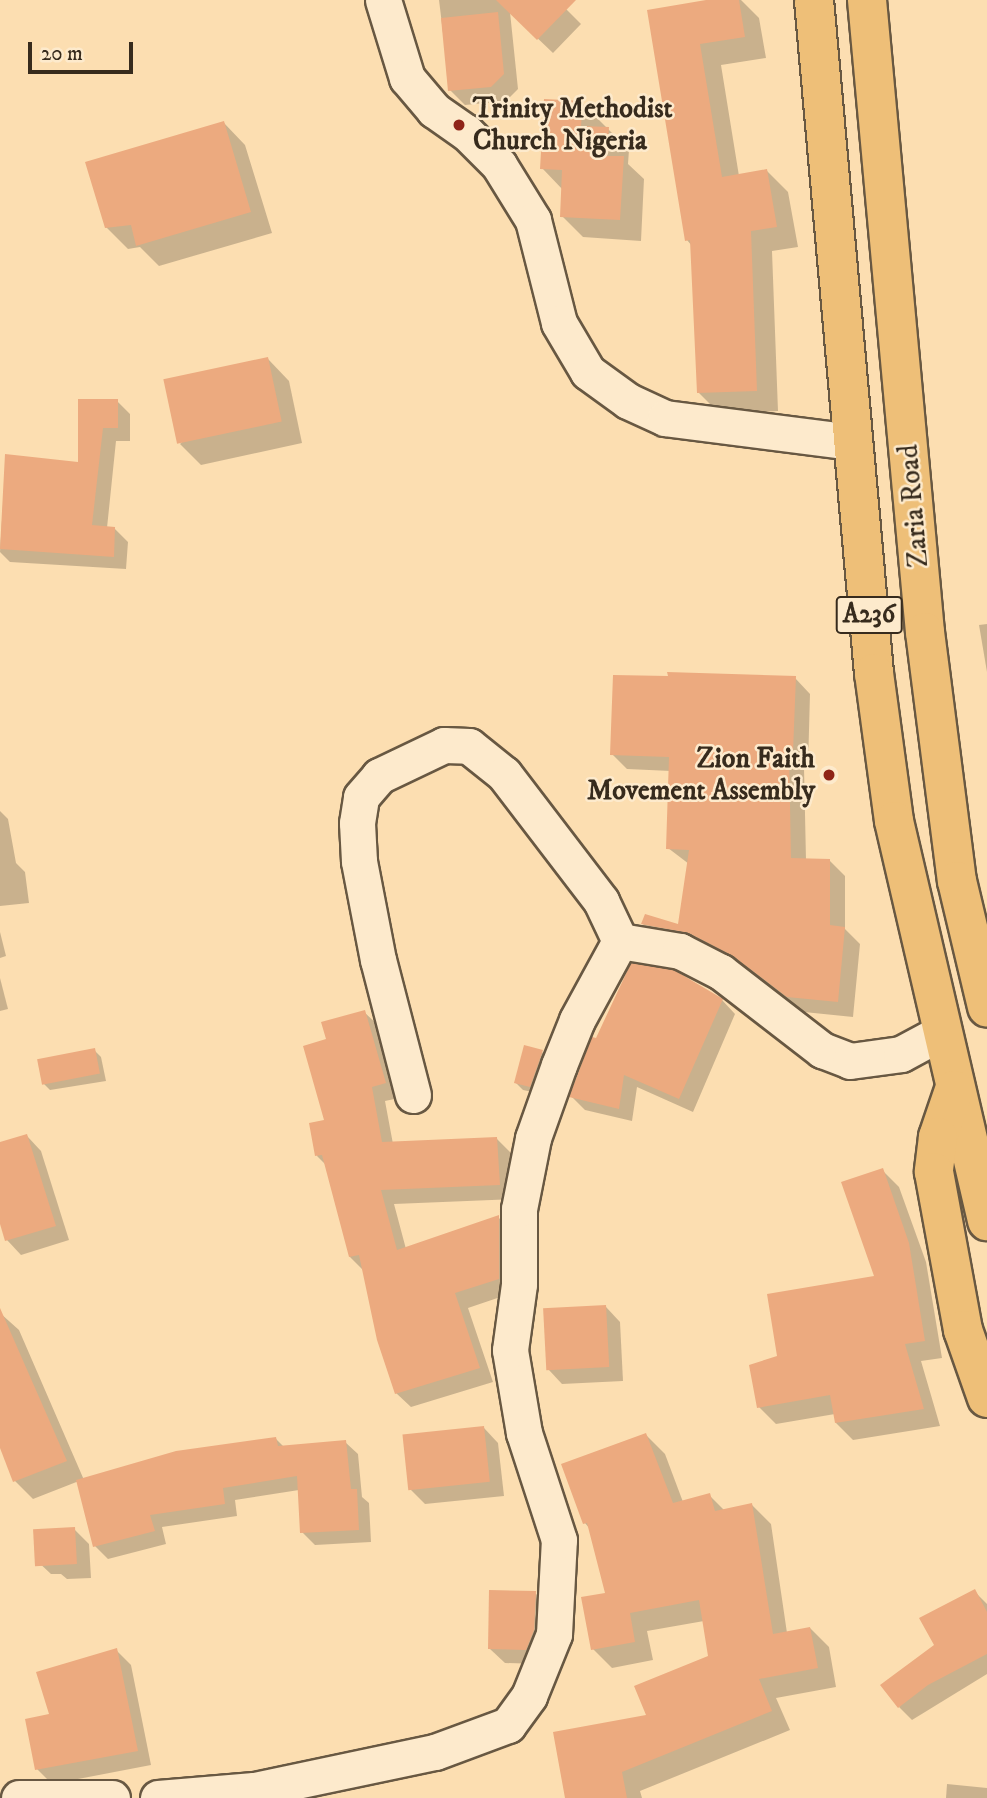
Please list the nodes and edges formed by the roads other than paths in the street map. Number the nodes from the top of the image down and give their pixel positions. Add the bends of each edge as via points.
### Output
1 (383, 0) edge
2 (814, 0) edge
3 (867, 0) edge
4 (853, 442) junction
5 (620, 941) junction
6 (985, 993) edge
7 (940, 1032) junction
8 (954, 1090) junction
9 (414, 1095) dead end
10 (987, 1220) edge
11 (987, 1398) edge
12 (19, 1798) edge
13 (112, 1798) edge
14 (158, 1798) edge

1 - 4 street via 407,78 434,110 466,132 499,165 533,220 559,323 588,372 628,401 665,418
2 - 4 highway, A236
3 - 6 highway, Zaria Road / A236 via 925,632 957,881
4 - 7 highway, A236 via 874,673 894,821
5 - 7 street via 680,951 721,972 822,1050 850,1061 901,1054
5 - 9 street via 601,901 486,757 469,746 444,745 379,776 361,797 359,861 378,960
5 - 14 street via 577,1020 559,1065 533,1138 519,1209 519,1284 510,1350 524,1433 559,1540 554,1634 529,1696 508,1725 435,1752 254,1790
7 - 8 highway, A236
8 - 10 highway, A236
8 - 11 highway via 938,1137 934,1172 962,1331
12 - 13 street

